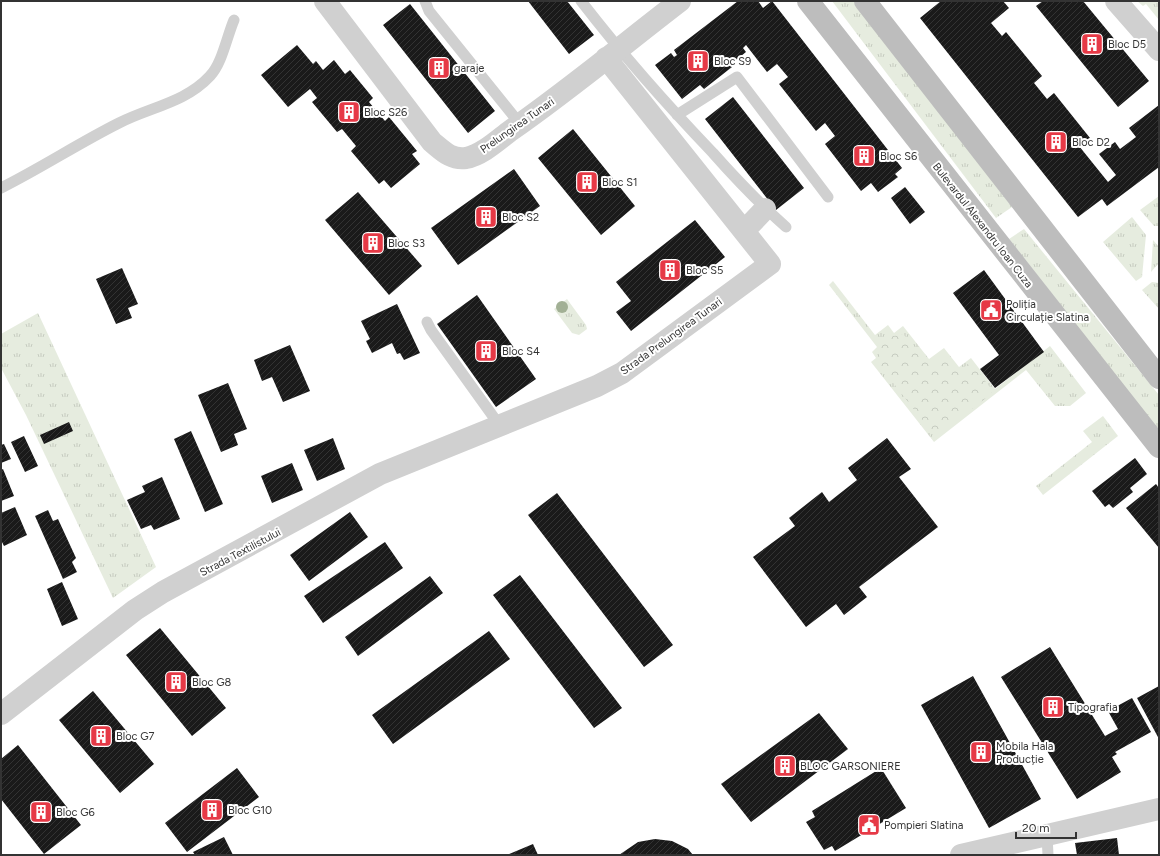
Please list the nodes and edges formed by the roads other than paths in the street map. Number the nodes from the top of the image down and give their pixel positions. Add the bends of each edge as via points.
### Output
1 (325, 1) edge
2 (425, 1) edge
3 (581, 1) edge
4 (680, 1) edge
5 (808, 1) edge
6 (865, 1) edge
7 (1116, 1) edge
8 (234, 20) dead end
9 (1159, 50) edge
10 (612, 53) junction
11 (677, 115) junction
12 (520, 124) junction
13 (1, 188) edge
14 (828, 197) dead end
15 (765, 209) junction
16 (786, 227) dead end
17 (744, 231) junction
18 (427, 322) dead end
19 (1159, 378) edge
20 (500, 426) junction
21 (1159, 447) edge
22 (1, 714) edge
23 (1159, 809) edge
24 (1047, 845) edge
25 (961, 855) edge

1 - 12 street, Prelungirea Tunari via 432,142 446,154 458,159 468,158 481,152
2 - 12 lane via 429,11
3 - 10 lane
4 - 10 street, Prelungirea Tunari
5 - 21 main road, Bulevardul Alexandru Ioan Cuza
6 - 19 main road
7 - 9 street
8 - 13 lane via 220,60 212,75 198,88 176,101 119,123
10 - 11 lane
10 - 12 street, Prelungirea Tunari
10 - 17 street
11 - 14 lane via 737,76
11 - 15 lane
15 - 16 lane
15 - 17 street
17 - 20 street, Strada Prelungirea Tunari via 770,264 622,373
18 - 20 lane
20 - 22 street, Strada Textilistului via 380,474 163,592 135,610
23 - 24 street
24 - 25 street

